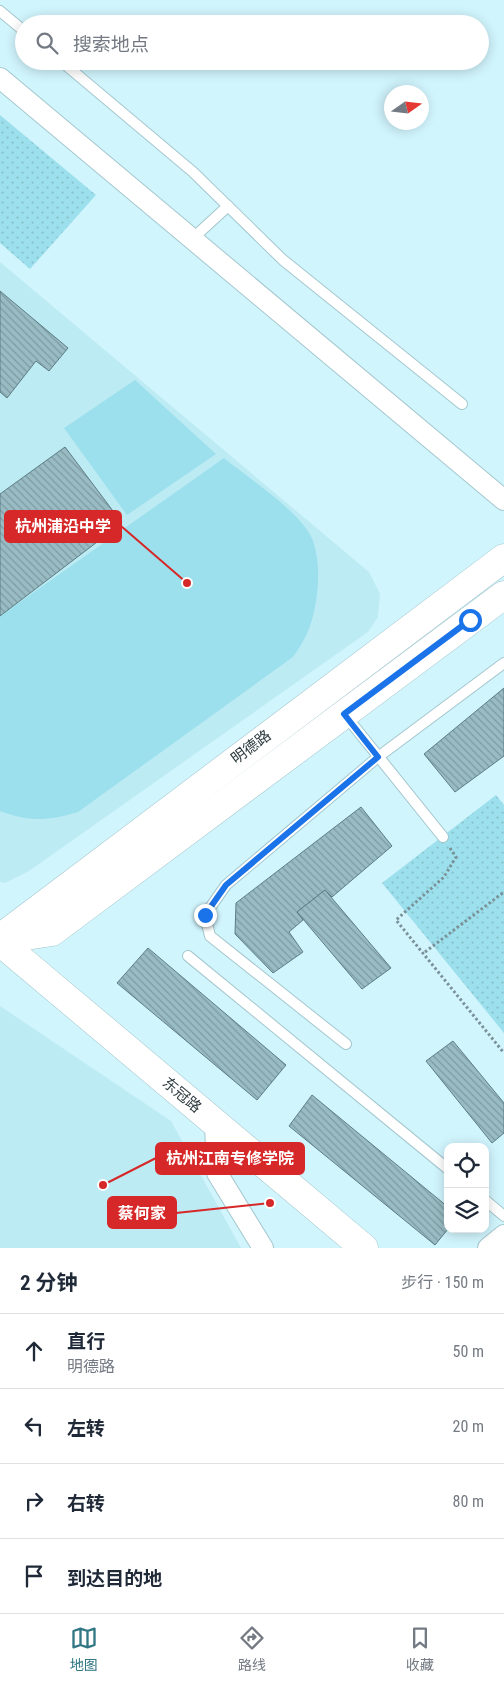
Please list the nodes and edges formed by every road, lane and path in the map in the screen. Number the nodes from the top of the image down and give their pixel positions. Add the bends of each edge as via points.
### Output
1 (0, 11) edge
2 (15, 24) edge
3 (72, 70) edge
4 (0, 78) edge
5 (228, 206) junction
6 (191, 240) junction
7 (462, 404) dead end
8 (504, 500) edge
9 (504, 558) edge
10 (504, 594) edge
11 (504, 663) edge
12 (344, 714) junction
13 (378, 757) junction
14 (443, 837) joint
15 (504, 892) edge
16 (0, 940) edge
17 (425, 953) junction
18 (188, 956) dead end
19 (346, 1044) dead end
20 (504, 1053) edge
21 (215, 1123) junction
22 (444, 1166) edge
23 (489, 1203) edge
24 (504, 1216) edge
25 (504, 1235) edge
26 (263, 1248) edge
27 (364, 1248) edge
28 (488, 1248) edge

1 - 2 lane
3 - 5 lane via 193,172
4 - 6 street
5 - 6 lane
5 - 7 lane via 283,260
6 - 8 street
9 - 16 street, 明德路
10 - 12 street, 明德路
11 - 13 lane
12 - 13 lane
12 - 16 street, 明德路 via 52,932
13 - 14 lane
13 - 19 lane via 226,885 205,915 210,936
14 - 17 path via 456,857 444,877 396,920
15 - 17 path
16 - 21 street, 东冠路
17 - 20 path
18 - 22 lane
21 - 26 street via 217,1174
21 - 27 street, 东冠路
23 - 24 lane
25 - 28 street

